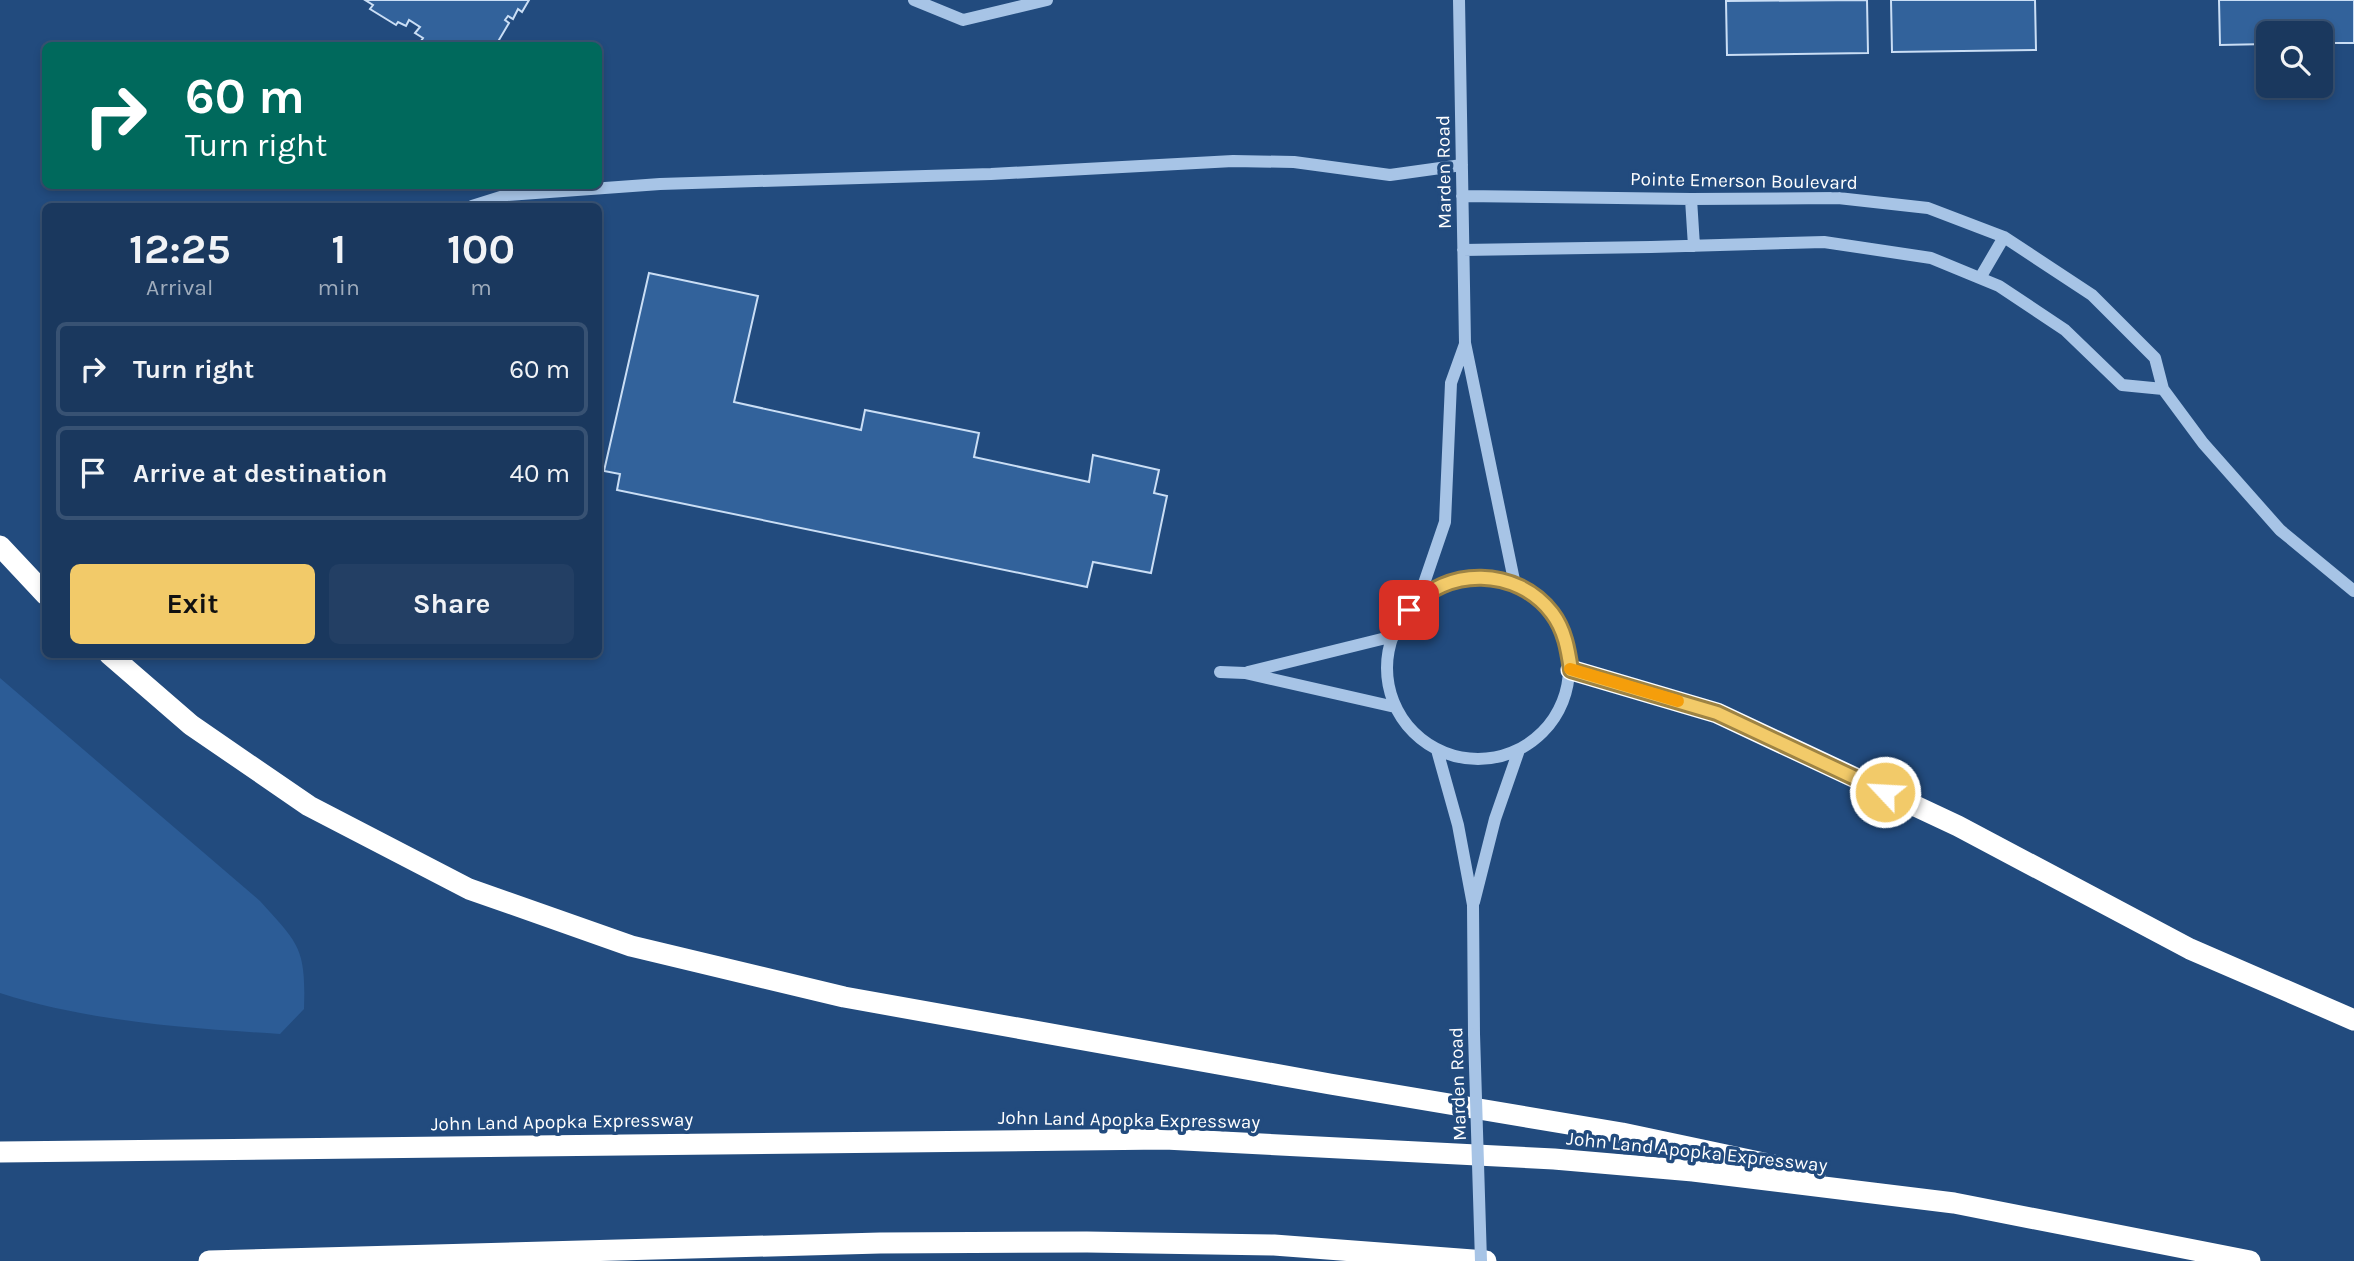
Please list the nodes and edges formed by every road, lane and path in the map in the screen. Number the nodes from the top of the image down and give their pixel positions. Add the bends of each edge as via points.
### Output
1 (914, 0) edge
2 (1047, 0) edge
3 (1459, 0) edge
4 (1462, 165) junction
5 (602, 188) edge
6 (590, 189) edge
7 (1462, 196) junction
8 (1691, 199) junction
9 (482, 203) edge
10 (2004, 237) junction
11 (1694, 246) junction
12 (1463, 250) junction
13 (1980, 278) junction
14 (1465, 343) junction
15 (2162, 389) junction
16 (0, 546) edge
17 (1515, 585) junction
18 (42, 591) edge
19 (2354, 591) edge
20 (1419, 598) junction
21 (1394, 636) junction
22 (114, 658) edge
23 (1571, 670) junction
24 (1220, 672) dead end
25 (1245, 673) junction
26 (1395, 708) junction
27 (1437, 750) junction
28 (1519, 750) junction
29 (1474, 905) junction
30 (2354, 1020) edge
31 (0, 1151) edge
32 (1954, 1203) junction
33 (209, 1261) edge
34 (1483, 1261) edge
35 (2250, 1261) edge

1 - 2 street via 963,20
3 - 4 street, Marden Road
4 - 5 street via 1390,175 1294,162 1234,161
4 - 7 street, Marden Road
6 - 9 street via 507,195
7 - 8 street, Pointe Emerson Boulevard
7 - 12 street, Marden Road
8 - 10 street, Pointe Emerson Boulevard via 1838,198 1928,208
8 - 11 street
10 - 13 street
10 - 15 street, Pointe Emerson Boulevard via 2092,295 2155,358
11 - 12 street
11 - 13 street via 1824,242 1931,258
12 - 14 street, Marden Road
13 - 15 street via 2064,330 2122,385
14 - 17 street, Marden Road
14 - 20 street, Marden Road via 1451,383 1446,522
15 - 19 street, Pointe Emerson Boulevard via 2280,530
16 - 18 highway
17 - 20 street via 1474,576 1444,583
17 - 23 street via 1553,614 1566,640
20 - 21 street via 1399,621
21 - 25 street
21 - 26 street via 1387,679
22 - 32 highway via 191,725 309,806 469,888 631,946 844,997 1622,1133
23 - 28 street via 1556,717 1540,736
23 - 30 highway via 1717,713 1958,826 2190,949
24 - 25 street
25 - 26 street
26 - 27 street via 1412,732
27 - 28 street via 1464,758 1492,758
27 - 29 street, Marden Road
28 - 29 street, Marden Road via 1495,819
29 - 34 street, Marden Road, bridge
31 - 32 highway, John Land Apopka Expressway via 1165,1139 1554,1159
32 - 35 highway, John Land Apopka Expressway
33 - 34 highway via 1087,1242 1274,1245

